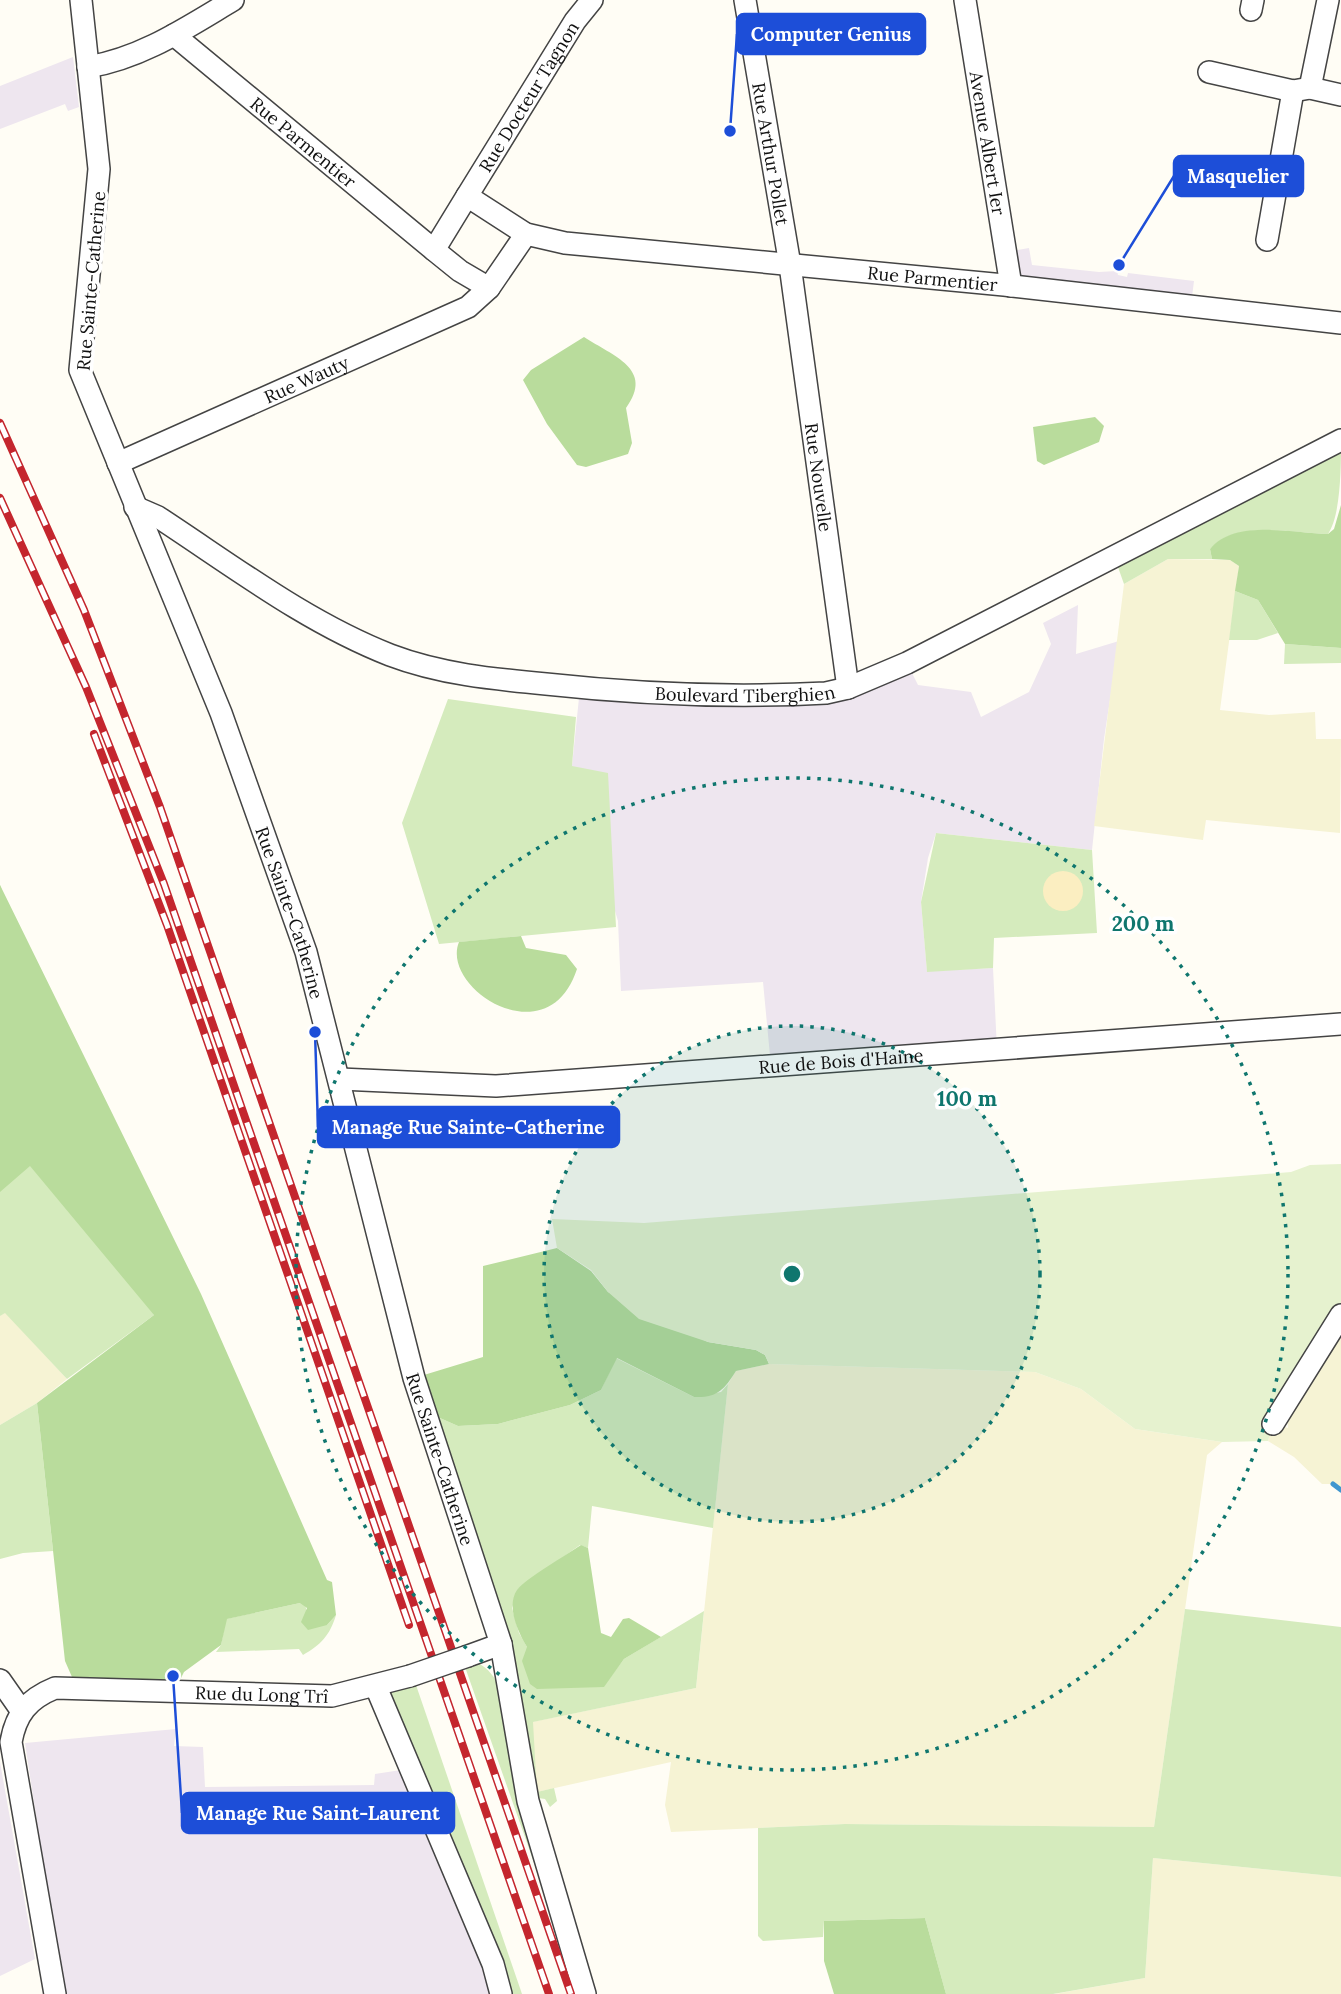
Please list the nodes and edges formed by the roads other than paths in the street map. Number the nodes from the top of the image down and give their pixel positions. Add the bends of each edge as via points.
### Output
1 (81, 0) edge
2 (233, 0) edge
3 (592, 0) edge
4 (745, 0) edge
5 (965, 0) edge
6 (1328, 0) edge
7 (174, 35) junction
8 (88, 67) junction
9 (1208, 74) dead end
10 (1302, 90) junction
11 (1341, 95) edge
12 (467, 196) junction
13 (526, 234) junction
14 (1267, 240) dead end
15 (433, 250) junction
16 (790, 265) junction
17 (1011, 286) junction
18 (489, 288) junction
19 (1341, 323) edge
20 (1341, 440) edge
21 (118, 463) junction
22 (135, 507) junction
23 (848, 688) junction
24 (1341, 1024) edge
25 (340, 1079) junction
26 (1341, 1315) edge
27 (1273, 1424) dead end
28 (501, 1644) junction
29 (0, 1680) edge
30 (376, 1687) junction
31 (22, 1710) junction
32 (8, 1769) edge
33 (55, 1994) edge
34 (501, 1994) edge
35 (585, 1994) edge

1 - 8 street, Rue Sainte-Catherine
2 - 7 street
3 - 12 street, Rue Docteur Tagnon via 575,20
4 - 16 street, Rue Arthur Pollet
5 - 17 street, Avenue Albert Ier
6 - 10 street
7 - 8 street via 117,62
7 - 15 street, Rue Parmentier
8 - 21 street, Rue Sainte-Catherine via 99,177 80,370
9 - 10 street
10 - 11 street
10 - 14 street
12 - 13 street, Rue Parmentier
12 - 15 street
13 - 16 street, Rue Parmentier via 565,243
13 - 18 street
15 - 18 street, Rue Parmentier
16 - 17 street, Rue Parmentier
16 - 23 street, Rue Nouvelle
17 - 19 street, Rue Parmentier
18 - 21 street, Rue Wauty via 468,307
20 - 23 street, Boulevard Tiberghien via 907,663
21 - 22 street, Rue Sainte-Catherine
22 - 23 street, Boulevard Tiberghien via 158,517 316,621 388,654 442,671 590,689 676,693 806,694
22 - 25 street, Rue Sainte-Catherine via 221,713 282,877
24 - 25 street, Rue de Bois d'Haine via 496,1086
25 - 28 street, Rue Sainte-Catherine via 414,1378
26 - 27 street
28 - 30 street, Rue du Long Trî, bridge
28 - 35 street, Rue Sainte-Catherine via 528,1801
29 - 31 street
30 - 31 street, Rue du Long Trî via 332,1696 55,1688 38,1695
30 - 34 street via 493,1964
31 - 32 street via 13,1724
32 - 33 street

